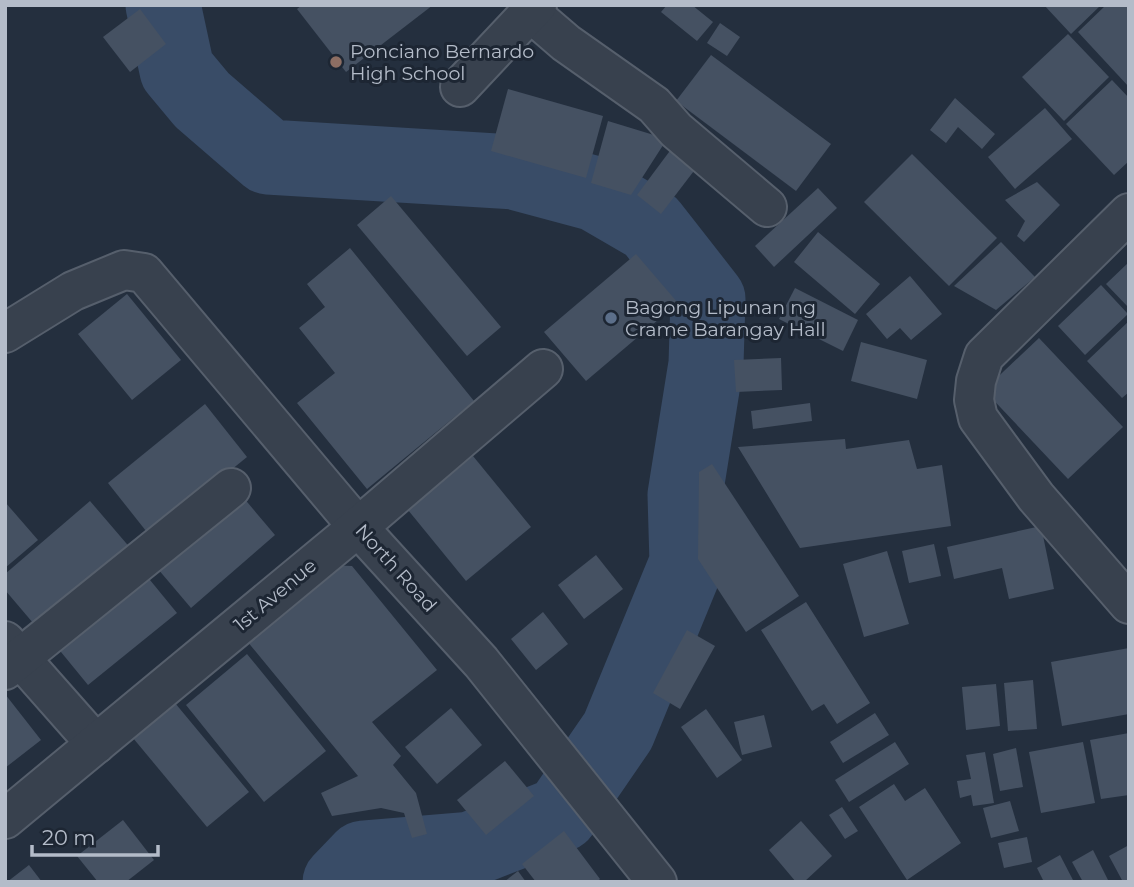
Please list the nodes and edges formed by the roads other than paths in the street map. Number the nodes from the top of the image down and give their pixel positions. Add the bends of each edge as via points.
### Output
1 (533, 9) edge
2 (460, 87) dead end
3 (767, 207) dead end
4 (1129, 213) edge
5 (5, 333) edge
6 (543, 369) dead end
7 (231, 488) dead end
8 (358, 527) junction
9 (1129, 604) edge
10 (10, 656) edge
11 (96, 744) junction
12 (5, 819) edge
13 (657, 882) edge

1 - 2 street
1 - 3 street via 566,43 654,105 676,130
4 - 9 street via 984,356 974,400 978,418 1035,497
5 - 8 street, North Road via 73,291 124,270 144,274
6 - 8 street, 1st Avenue
7 - 10 street
8 - 11 street, 1st Avenue
8 - 13 street, North Road via 481,662
10 - 11 street
11 - 12 street, 1st Avenue

